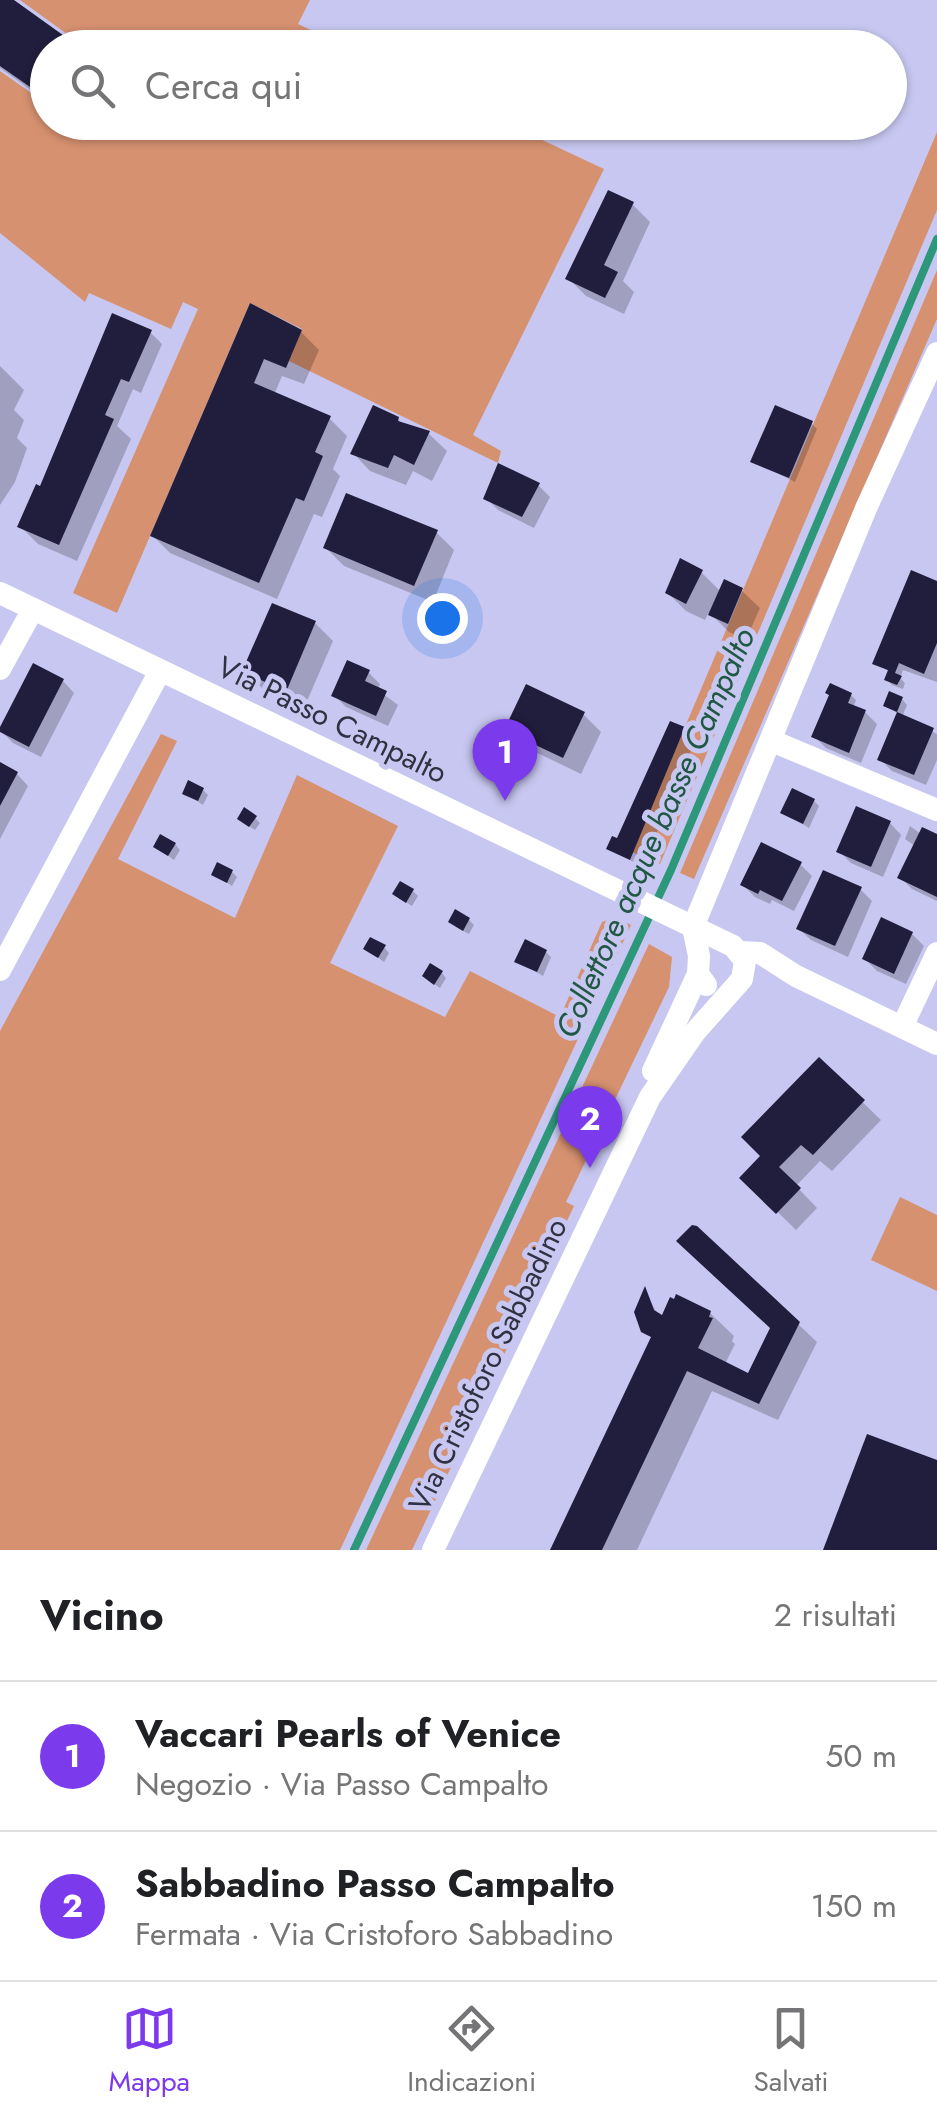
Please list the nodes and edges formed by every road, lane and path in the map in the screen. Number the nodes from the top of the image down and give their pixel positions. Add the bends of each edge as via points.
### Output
1 (937, 353) edge
2 (0, 593) edge
3 (33, 609) junction
4 (0, 669) edge
5 (160, 670) junction
6 (772, 741) junction
7 (937, 810) edge
8 (683, 923) junction
9 (732, 947) junction
10 (937, 953) edge
11 (699, 965) junction
12 (0, 970) edge
13 (796, 976) junction
14 (739, 983) junction
15 (902, 1027) junction
16 (937, 1044) edge
17 (650, 1097) junction
18 (437, 1546) edge

1 - 6 street
2 - 3 street, Via Passo Campalto
3 - 4 street
3 - 5 street, Via Passo Campalto
5 - 8 street, Via Passo Campalto
5 - 12 street
6 - 7 street
6 - 8 street
8 - 9 street, Via Passo Campalto
8 - 11 street
9 - 11 street via 706,948
9 - 13 street, Via Passo Campalto via 760,953
9 - 14 street via 745,960
10 - 15 street
11 - 14 street, Via Passo Campalto via 710,988
11 - 17 street, Via Cristoforo Sabbadino via 653,1072
13 - 14 street, Via Passo Campalto
13 - 15 street, Via Passo Campalto
14 - 17 street, Via Cristoforo Sabbadino
15 - 16 street, Via Passo Campalto
17 - 18 street, Via Cristoforo Sabbadino

